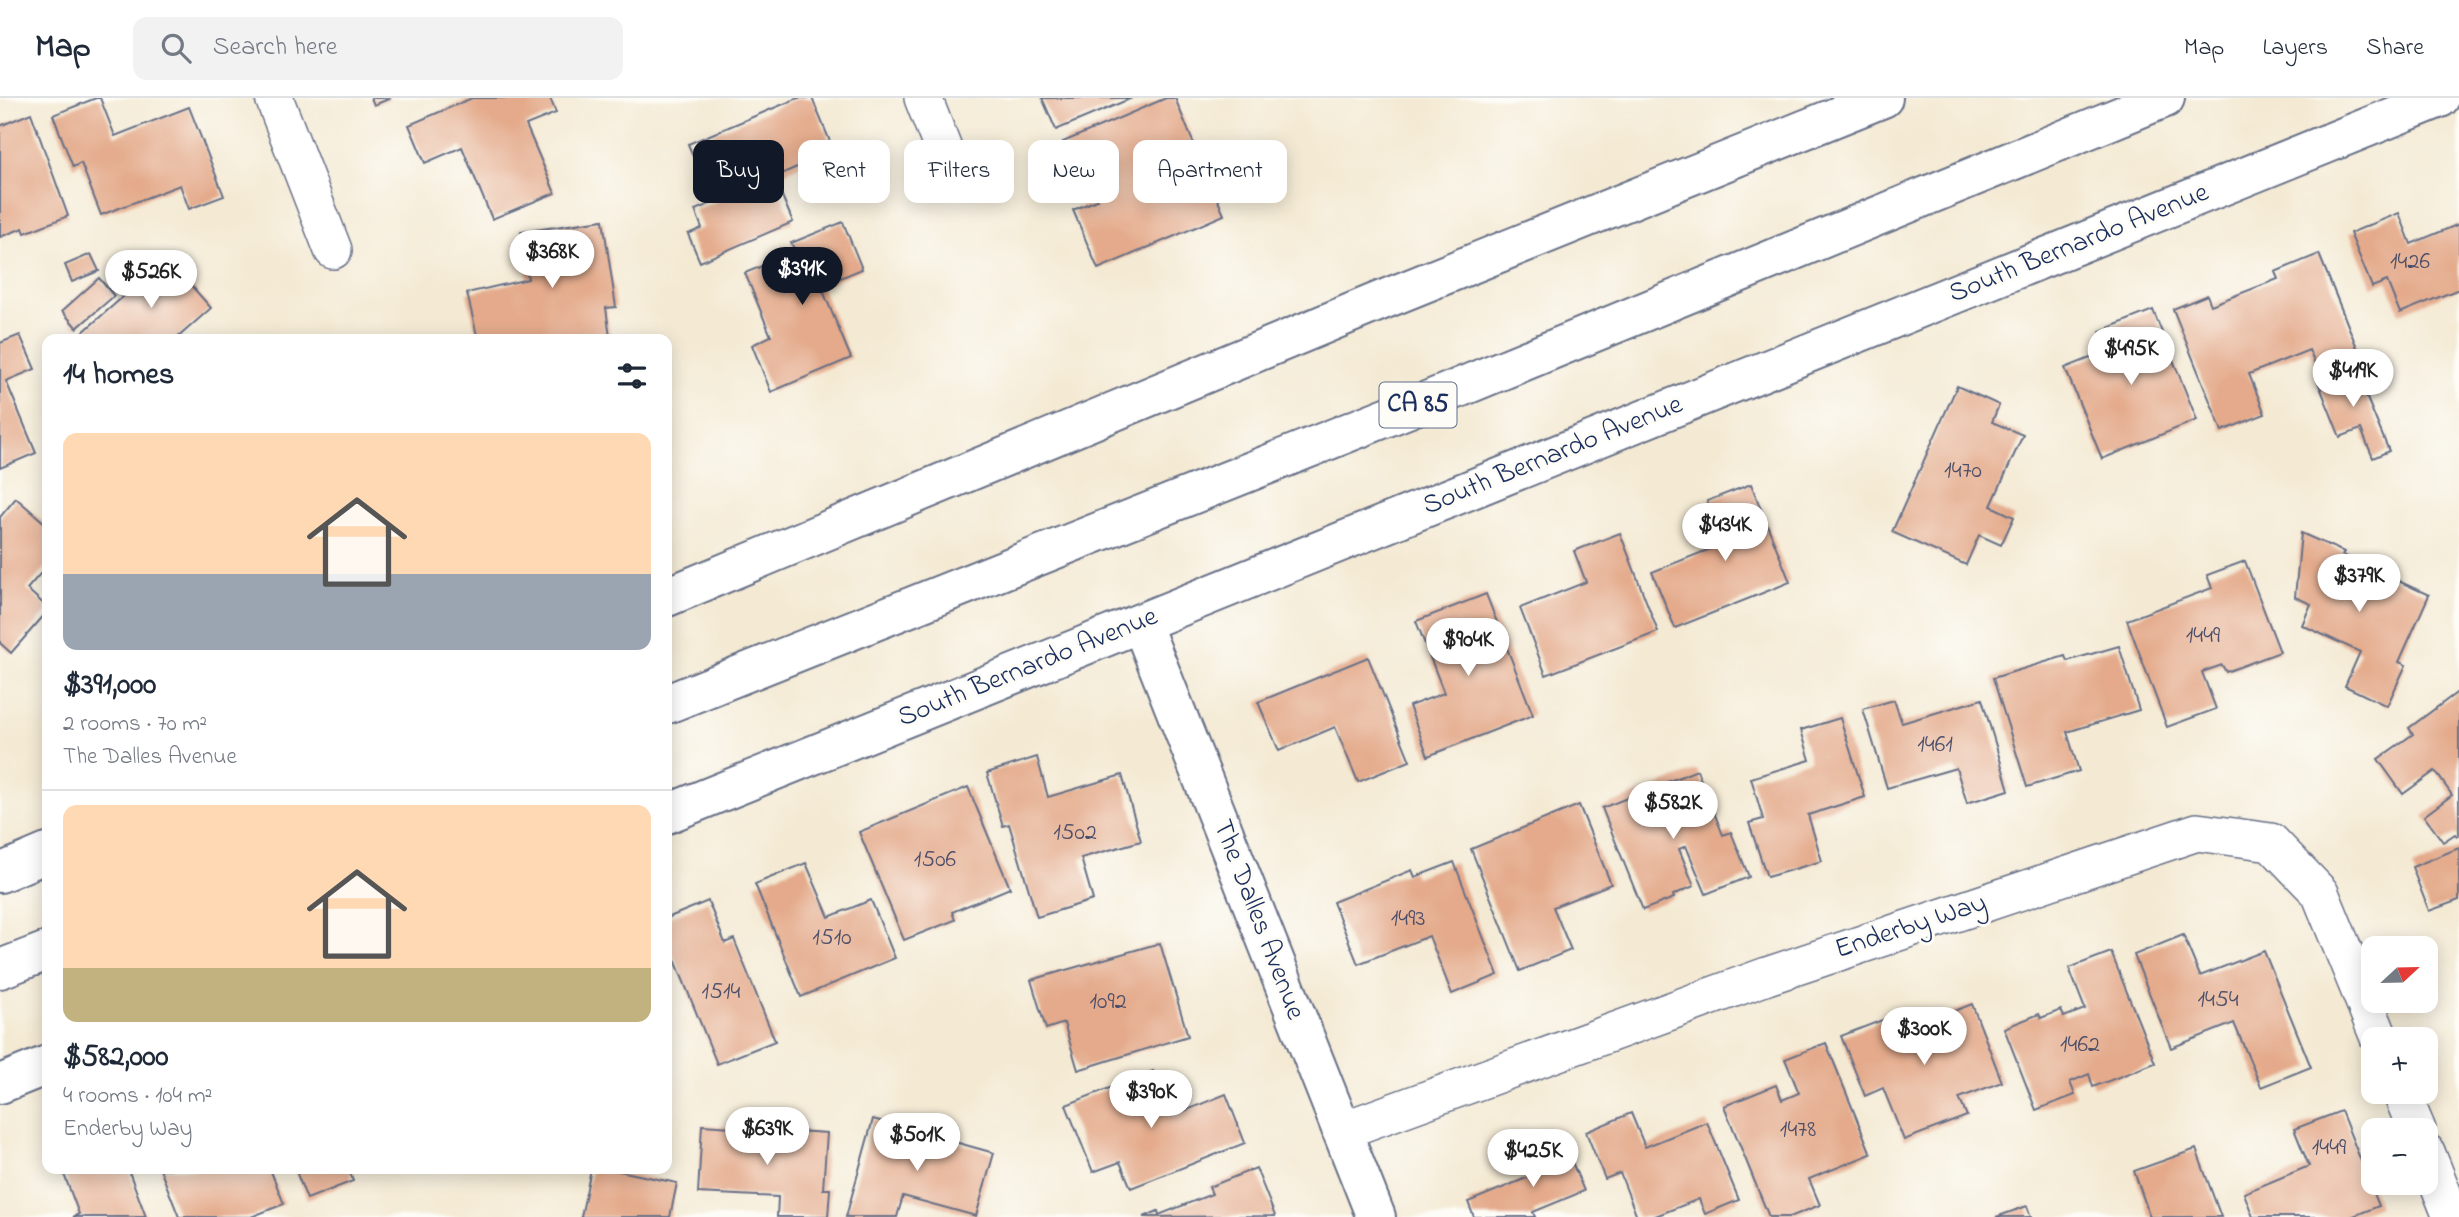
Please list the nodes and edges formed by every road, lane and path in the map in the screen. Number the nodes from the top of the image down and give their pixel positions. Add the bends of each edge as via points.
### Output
1 (274, 98) edge
2 (923, 98) edge
3 (1883, 98) edge
4 (2165, 98) edge
5 (2440, 98) edge
6 (940, 140) edge
7 (333, 250) dead end
8 (672, 595) edge
9 (1141, 623) junction
10 (672, 702) edge
11 (672, 812) edge
12 (42, 855) edge
13 (0, 873) edge
14 (42, 953) edge
15 (0, 969) edge
16 (2375, 1027) edge
17 (42, 1067) edge
18 (0, 1084) edge
19 (1341, 1131) junction
20 (2438, 1182) edge
21 (1376, 1217) edge
22 (2452, 1217) edge

1 - 7 street
2 - 6 street
3 - 8 main road
4 - 10 main road, CA 85 via 1427,401
5 - 9 main road, South Bernardo Avenue
9 - 11 main road, South Bernardo Avenue
9 - 19 main road, The Dalles Avenue
12 - 13 main road
14 - 15 main road
16 - 19 street, Enderby Way via 2320,893 2271,842 2197,832 1767,976
17 - 18 main road
19 - 21 main road, The Dalles Avenue
20 - 22 street

